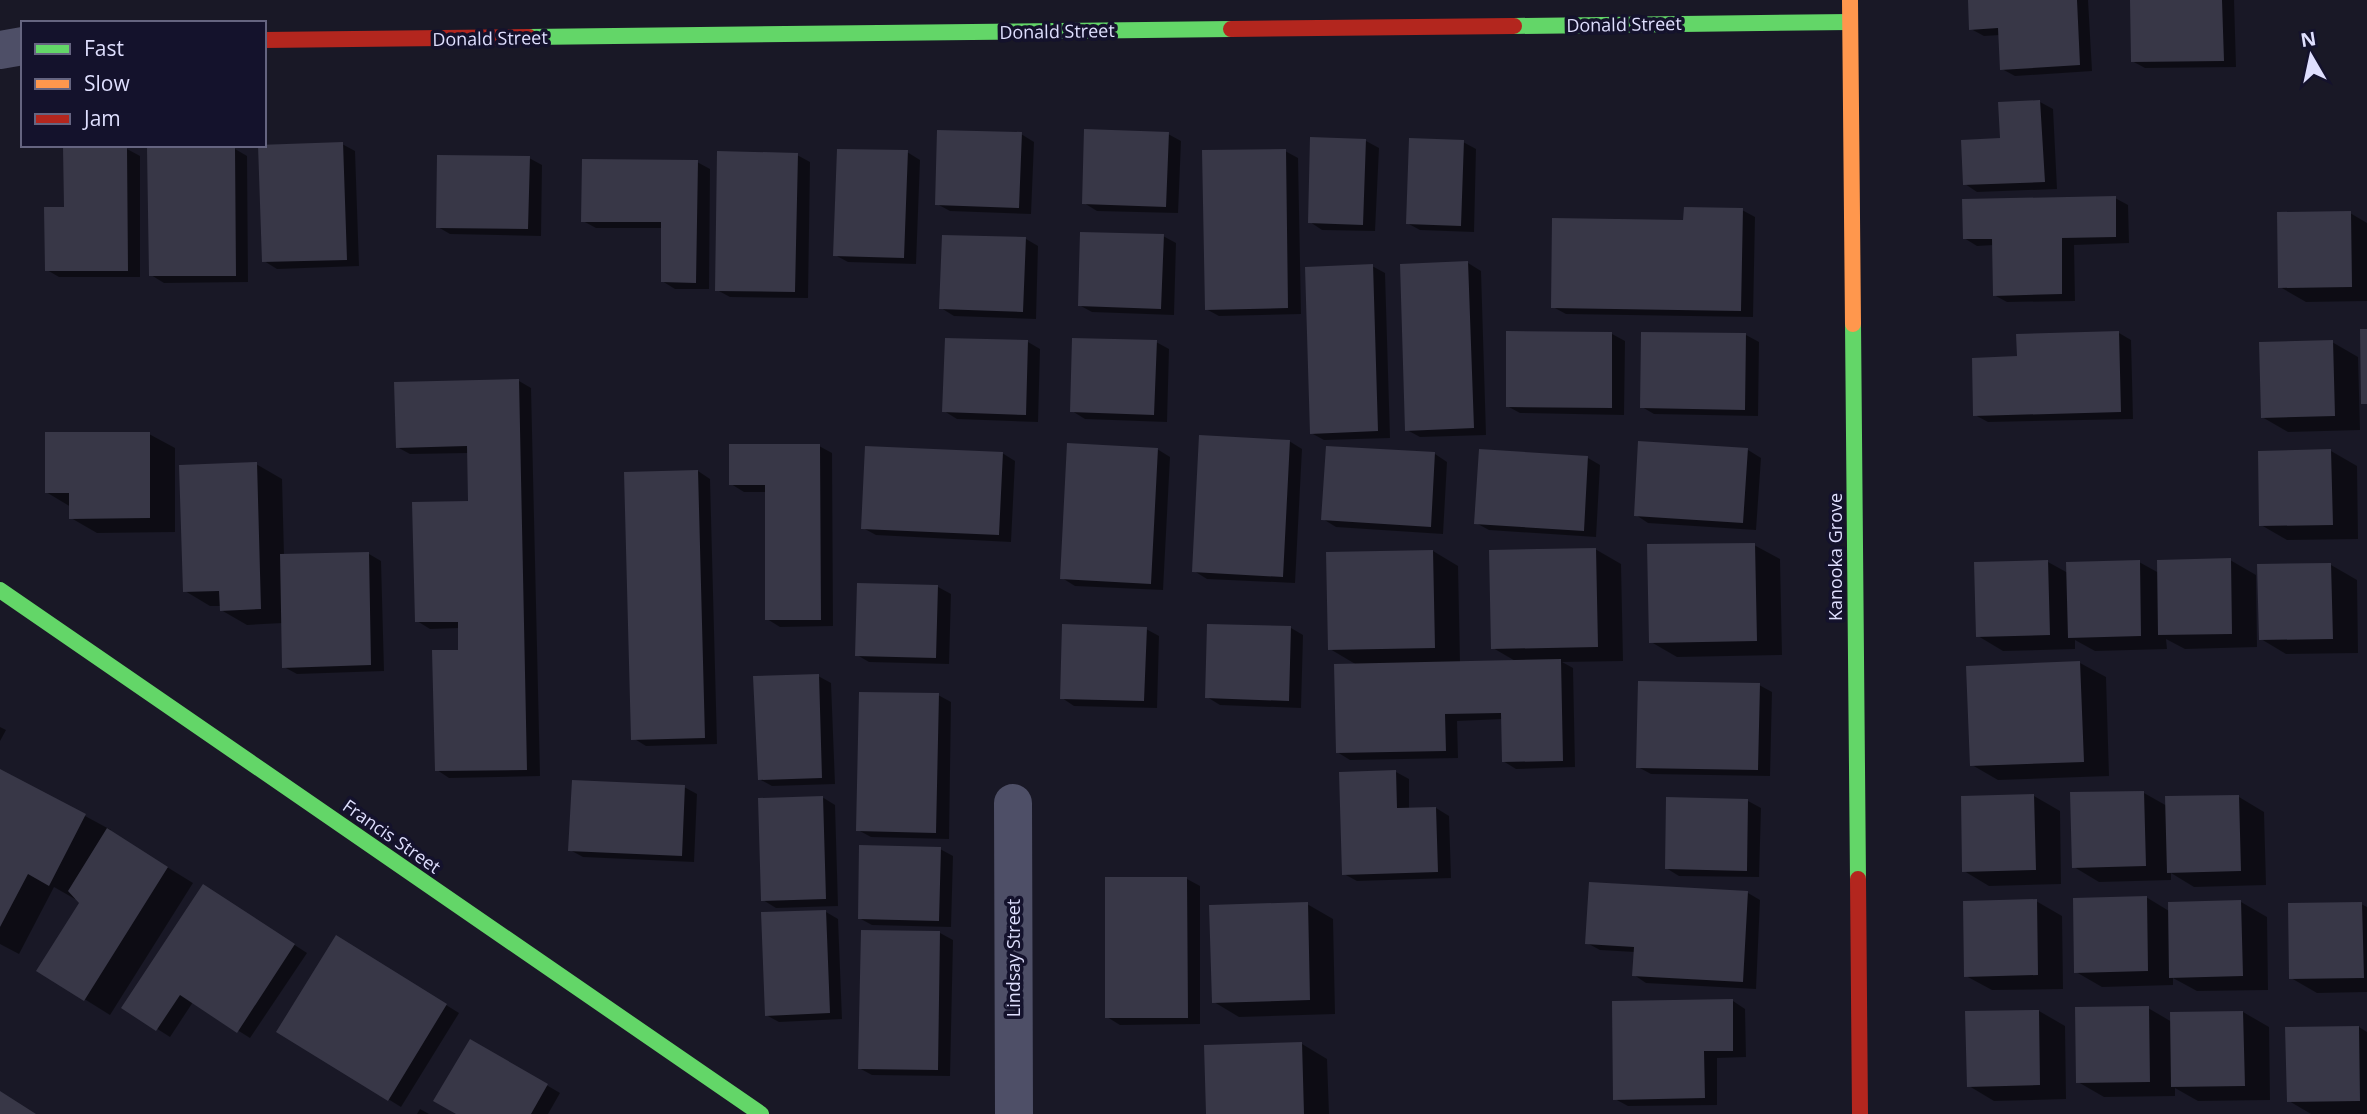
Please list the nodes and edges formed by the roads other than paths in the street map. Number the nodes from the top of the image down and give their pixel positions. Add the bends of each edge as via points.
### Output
1 (1850, 0) edge
2 (1850, 22) junction
3 (266, 40) edge
4 (21, 46) edge
5 (0, 50) edge
6 (0, 590) edge
7 (1013, 803) dead end
8 (761, 1114) edge
9 (1014, 1114) edge
10 (1860, 1114) edge

1 - 2 street, Kanooka Grove
2 - 3 street, Donald Street
2 - 10 street, Kanooka Grove
4 - 5 street
6 - 8 street, Francis Street
7 - 9 street, Lindsay Street

